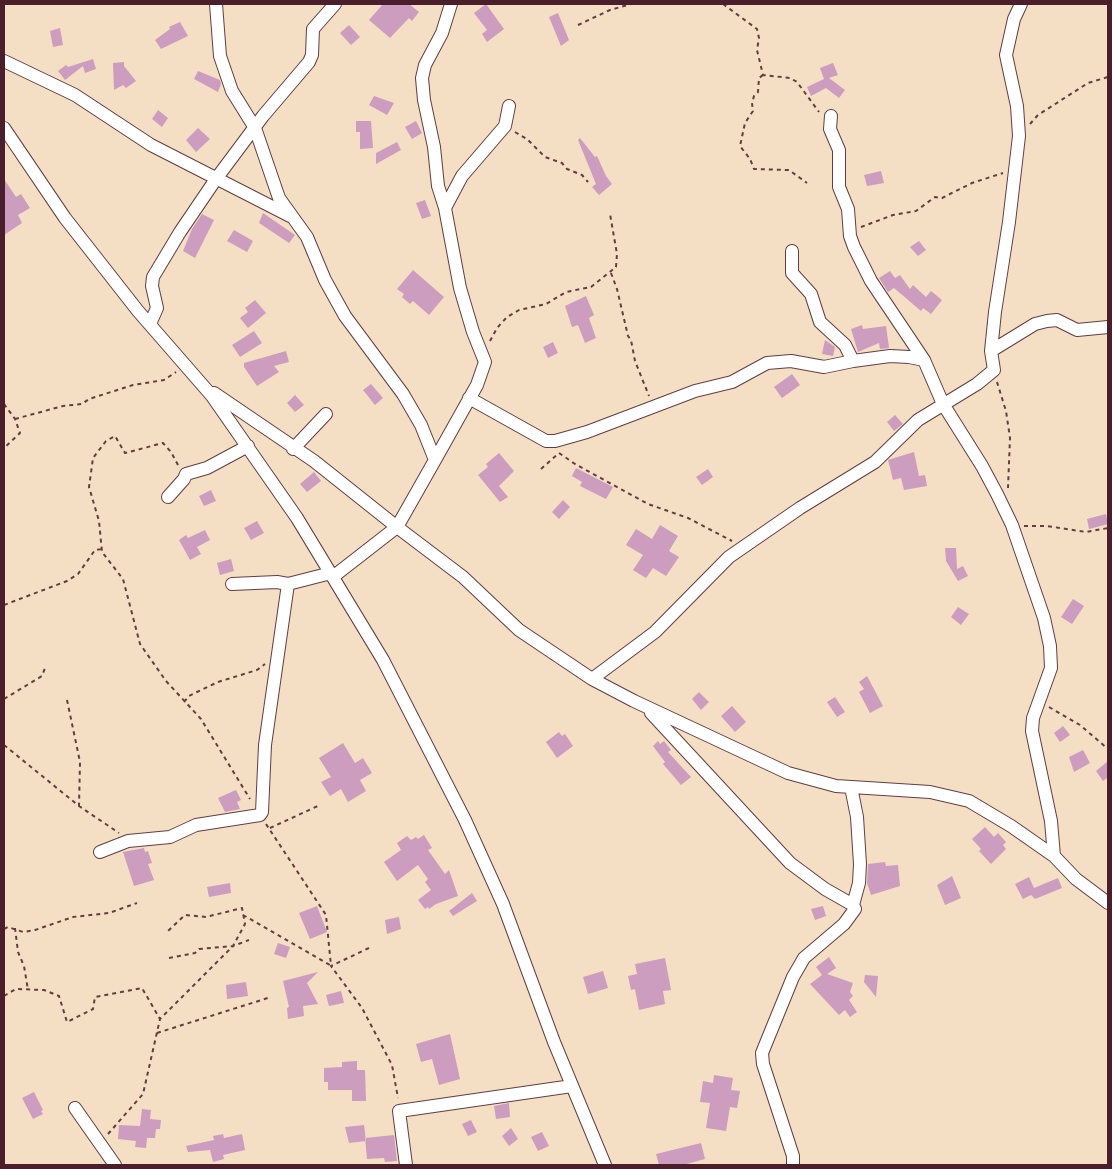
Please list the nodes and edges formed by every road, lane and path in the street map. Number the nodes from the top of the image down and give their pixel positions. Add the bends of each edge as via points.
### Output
1 (216, 4) edge
2 (335, 4) edge
3 (451, 4) edge
4 (630, 4) edge
5 (723, 4) edge
6 (1021, 4) edge
7 (578, 25) dead end
8 (4, 61) edge
9 (763, 75) junction
10 (1108, 77) edge
11 (508, 106) dead end
12 (831, 122) joint
13 (504, 126) junction
14 (4, 128) edge
15 (255, 128) junction
16 (1019, 136) junction
17 (1016, 166) junction
18 (216, 179) junction
19 (588, 182) dead end
20 (807, 183) dead end
21 (445, 208) junction
22 (610, 214) dead end
23 (290, 216) junction
24 (850, 230) junction
25 (792, 251) dead end
26 (610, 272) junction
27 (150, 324) junction
28 (1108, 327) edge
29 (489, 343) dead end
30 (991, 351) junction
31 (853, 360) junction
32 (924, 360) junction
33 (186, 364) junction
34 (994, 370) junction
35 (204, 385) junction
36 (469, 398) junction
37 (4, 404) edge
38 (943, 404) junction
39 (651, 408) junction
40 (326, 414) dead end
41 (15, 418) junction
42 (546, 441) junction
43 (248, 446) junction
44 (4, 448) edge
45 (293, 449) junction
46 (559, 453) junction
47 (436, 460) junction
48 (541, 469) dead end
49 (186, 474) junction
50 (1008, 490) dead end
51 (168, 497) dead end
52 (1012, 526) junction
53 (397, 527) junction
54 (1108, 528) edge
55 (744, 546) junction
56 (102, 548) junction
57 (333, 575) junction
58 (232, 584) dead end
59 (288, 584) junction
60 (4, 605) edge
61 (278, 656) junction
62 (45, 668) dead end
63 (592, 679) junction
64 (4, 699) edge
65 (67, 700) dead end
66 (184, 702) junction
67 (1039, 702) junction
68 (646, 707) junction
69 (4, 745) edge
70 (1108, 748) edge
71 (851, 787) junction
72 (320, 805) dead end
73 (80, 806) junction
74 (260, 815) junction
75 (270, 828) junction
76 (132, 841) junction
77 (100, 852) dead end
78 (1054, 856) junction
79 (1108, 902) edge
80 (136, 903) dead end
81 (854, 905) junction
82 (243, 915) junction
83 (14, 928) junction
84 (4, 929) edge
85 (168, 931) dead end
86 (249, 940) dead end
87 (233, 946) junction
88 (369, 948) dead end
89 (169, 958) dead end
90 (331, 966) junction
91 (28, 990) junction
92 (4, 996) edge
93 (271, 997) dead end
94 (160, 1019) junction
95 (156, 1034) junction
96 (572, 1086) junction
97 (75, 1108) dead end
98 (399, 1111) junction
99 (98, 1144) junction
100 (115, 1165) edge
101 (406, 1165) edge
102 (605, 1165) edge
103 (793, 1165) edge

1 - 15 street via 220,56 232,91
2 - 15 street via 313,29 309,62
3 - 21 street via 422,78 438,186
4 - 7 path
5 - 9 path via 757,29 756,50
6 - 16 street via 1006,55 1017,106
8 - 18 street via 75,95 143,140
9 - 12 path via 790,78 797,82
9 - 20 path via 759,78 758,92 752,103 754,111 745,123 740,146 754,169 789,170
10 - 16 path via 1088,84 1051,106
11 - 13 street
12 - 24 street via 839,150 838,180 848,209
13 - 19 path via 527,139 545,157 562,163 567,170 582,175
13 - 21 street via 462,176
14 - 27 street via 65,218
15 - 18 street
15 - 23 street via 279,198
16 - 17 street
17 - 24 path via 942,198 935,197 916,212 893,215
17 - 30 street
18 - 23 street
18 - 27 street via 153,277 157,308
21 - 36 street via 460,288 485,362
22 - 26 path via 617,254 616,267
23 - 47 street via 307,237 329,288 354,331 403,394
24 - 32 street via 853,244 871,280
25 - 31 street via 792,273 815,300 820,322 845,346
26 - 29 path via 591,287 566,292 546,304 520,310 507,317
26 - 39 path
27 - 33 street
28 - 30 street via 1077,330 1057,320 1047,321 1036,324
30 - 34 street
31 - 32 street via 909,356
31 - 39 street via 824,368 791,361 767,363 732,382 695,391
32 - 38 street
33 - 35 street
33 - 41 path via 164,380 133,385 82,404
34 - 38 street via 978,384
34 - 50 path via 1010,438
35 - 43 street
35 - 45 street
36 - 42 street
36 - 47 street
37 - 41 path
38 - 52 street via 982,466
38 - 55 street via 918,420 874,462
39 - 42 street via 569,438
40 - 45 street
41 - 44 path via 20,432
42 - 46 path
43 - 49 street via 207,468
43 - 57 street
45 - 53 street via 314,461
46 - 48 path
46 - 55 path via 648,504 688,518 706,530
47 - 53 street
49 - 51 street
49 - 56 path via 163,443 125,453 115,436 106,441 93,458 89,487
52 - 54 path via 1047,526 1086,532
52 - 67 street via 1044,618 1050,646 1050,668
53 - 57 street
53 - 63 street via 463,577 518,630
55 - 63 street via 729,556 655,632
56 - 60 path via 95,550 78,574 67,581
56 - 66 path via 107,560 123,579 140,644
57 - 59 street
57 - 96 street via 383,660 465,820 503,904
58 - 59 street
59 - 61 street
61 - 66 path via 257,670 218,682
61 - 74 street via 265,745
62 - 64 path via 42,676
63 - 68 street
65 - 73 path via 80,762
66 - 74 path via 202,719
67 - 70 path via 1080,725
67 - 78 street via 1032,731 1051,821
68 - 71 street via 788,773
68 - 81 street via 790,863 825,889
69 - 73 path
71 - 78 street via 930,792 969,801
71 - 81 street via 860,864
72 - 75 path
73 - 76 path
74 - 75 path
74 - 76 street via 196,825 170,837
75 - 90 path via 326,915
76 - 77 street
78 - 79 street via 1076,879
80 - 83 path via 109,913 73,917 35,930 23,932
81 - 103 street via 854,914 804,958 762,1053
82 - 85 path via 242,908 206,917 185,915
82 - 87 path via 245,924
82 - 90 path
83 - 84 path
83 - 91 path
86 - 87 path
87 - 89 path via 199,949 195,953
87 - 94 path
88 - 90 path
90 - 98 path via 362,1008 392,1065
91 - 92 path via 16,989
91 - 94 path via 44,990 59,996 67,1022 93,1009 95,997 142,988
93 - 95 path
94 - 95 path
95 - 99 path via 143,1094
96 - 98 street
96 - 102 street
97 - 99 street
98 - 101 street
99 - 100 street

